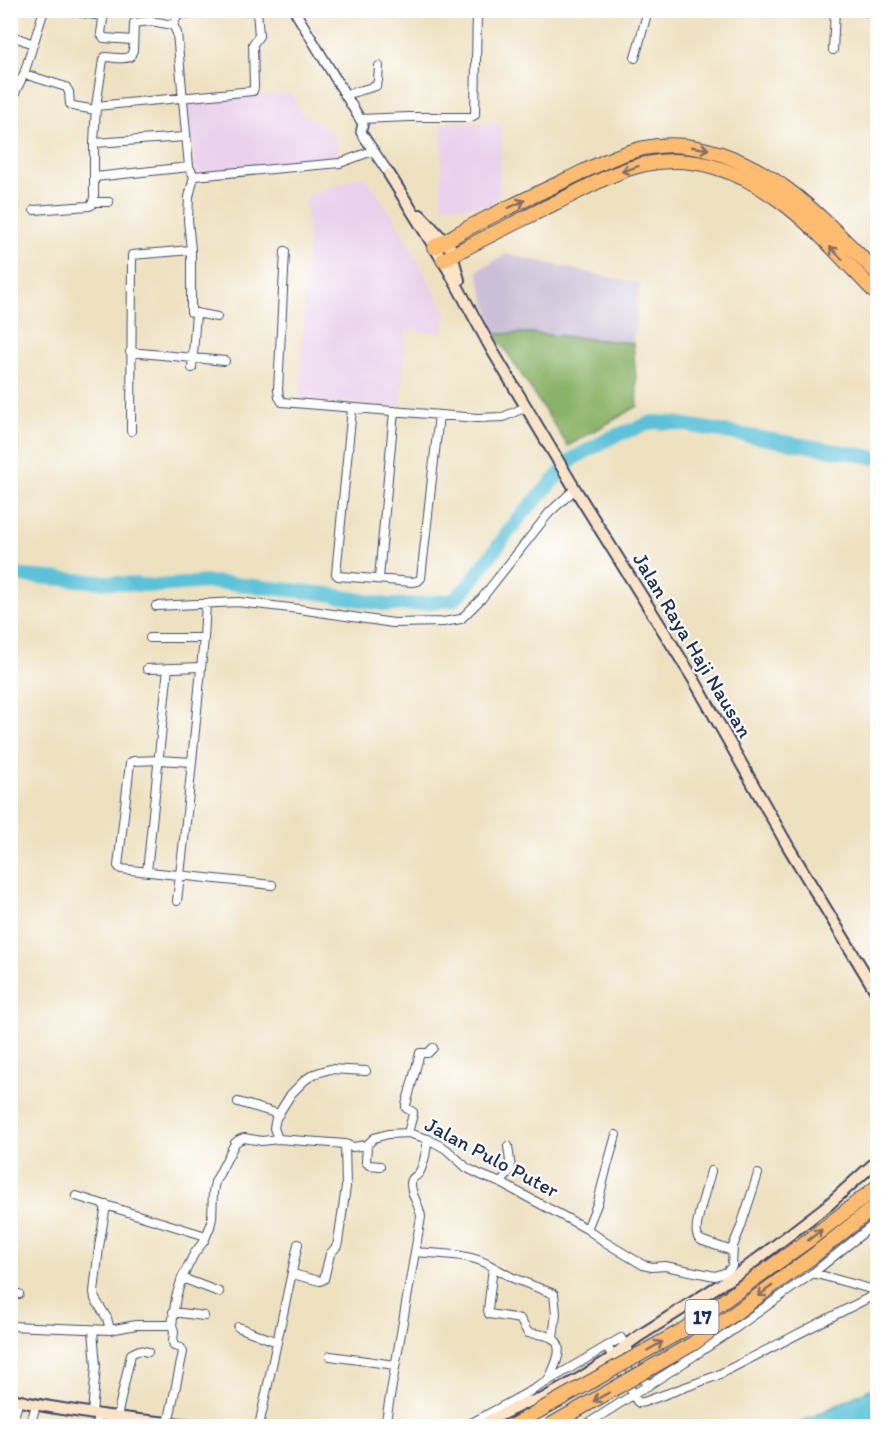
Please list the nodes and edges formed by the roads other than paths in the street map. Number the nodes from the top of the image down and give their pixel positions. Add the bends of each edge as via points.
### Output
1 (44, 10) edge
2 (65, 10) edge
3 (255, 10) edge
4 (477, 10) edge
5 (648, 10) edge
6 (835, 10) edge
7 (855, 10) edge
8 (297, 12) edge
9 (872, 12) edge
10 (173, 25) junction
11 (10, 35) edge
12 (133, 40) junction
13 (33, 44) junction
14 (833, 50) dead end
15 (635, 58) dead end
16 (379, 66) dead end
17 (24, 74) junction
18 (345, 95) junction
19 (182, 97) junction
20 (10, 103) edge
21 (96, 108) junction
22 (360, 119) junction
23 (185, 138) junction
24 (94, 143) junction
25 (371, 151) junction
26 (189, 167) junction
27 (389, 174) joint
28 (194, 176) junction
29 (94, 177) junction
30 (94, 202) junction
31 (109, 202) dead end
32 (34, 210) dead end
33 (440, 244) junction
34 (191, 250) junction
35 (285, 251) dead end
36 (448, 258) junction
37 (878, 274) edge
38 (878, 295) edge
39 (196, 313) junction
40 (217, 317) dead end
41 (130, 352) junction
42 (193, 358) junction
43 (225, 361) dead end
44 (192, 368) dead end
45 (526, 407) junction
46 (352, 408) junction
47 (394, 411) junction
48 (439, 415) junction
49 (131, 431) dead end
50 (574, 487) junction
51 (379, 578) junction
52 (206, 603) junction
53 (156, 606) dead end
54 (150, 638) dead end
55 (204, 638) junction
56 (201, 667) junction
57 (168, 668) junction
58 (147, 669) dead end
59 (159, 760) junction
60 (192, 762) junction
61 (147, 872) junction
62 (180, 876) junction
63 (272, 885) dead end
64 (177, 901) dead end
65 (878, 995) edge
66 (433, 1048) dead end
67 (366, 1071) dead end
68 (238, 1102) dead end
69 (279, 1114) junction
70 (408, 1133) junction
71 (616, 1135) dead end
72 (278, 1139) junction
73 (428, 1139) junction
74 (345, 1144) junction
75 (367, 1145) junction
76 (508, 1146) dead end
77 (878, 1160) edge
78 (380, 1166) dead end
79 (711, 1171) dead end
80 (758, 1174) dead end
81 (501, 1184) junction
82 (878, 1186) edge
83 (76, 1196) dead end
84 (878, 1204) edge
85 (106, 1205) junction
86 (878, 1221) edge
87 (587, 1229) junction
88 (206, 1236) junction
89 (298, 1244) dead end
90 (732, 1251) junction
91 (415, 1252) junction
92 (493, 1267) junction
93 (737, 1269) junction
94 (813, 1273) junction
95 (292, 1274) junction
96 (182, 1278) junction
97 (219, 1292) dead end
98 (878, 1292) edge
99 (173, 1312) junction
100 (204, 1316) dead end
101 (172, 1325) junction
102 (10, 1326) edge
103 (238, 1327) dead end
104 (93, 1330) junction
105 (110, 1330) junction
106 (552, 1338) junction
107 (277, 1342) junction
108 (607, 1346) junction
109 (625, 1346) junction
110 (148, 1352) dead end
111 (330, 1356) dead end
112 (612, 1358) junction
113 (395, 1365) junction
114 (548, 1381) junction
115 (648, 1386) junction
116 (634, 1395) junction
117 (14, 1400) edge
118 (36, 1405) junction
119 (117, 1417) junction
120 (96, 1419) edge
121 (136, 1423) edge
122 (168, 1424) junction
123 (10, 1426) edge
124 (30, 1426) edge
125 (206, 1426) edge
126 (259, 1426) edge
127 (385, 1426) edge
128 (466, 1426) edge
129 (478, 1426) edge
130 (512, 1426) edge
131 (549, 1426) edge
132 (584, 1426) edge

1 - 13 street
2 - 12 street via 102,16 104,38
3 - 10 street via 183,13
3 - 19 street via 259,36 253,44 253,91
4 - 22 street via 474,116
5 - 15 street
6 - 14 street
7 - 9 street
8 - 18 street, Jalan Raya Haji Nausan
10 - 12 street via 134,23
10 - 19 street
11 - 13 street
12 - 21 street via 130,57 105,57
13 - 17 street
16 - 18 street via 376,86
17 - 20 street
17 - 21 street via 66,87 73,106
18 - 22 street, Jalan Raya Haji Nausan
19 - 21 street
19 - 23 street
21 - 24 street
22 - 25 street, Jalan Raya Haji Nausan via 361,132
23 - 24 street
23 - 26 street
24 - 29 street
25 - 27 street, Jalan Raya Haji Nausan
25 - 28 street via 340,163
26 - 28 street
26 - 29 street
27 - 33 main road, Jalan Raya Haji Nausan
28 - 34 street via 188,220
29 - 30 street
30 - 31 street
30 - 32 street via 89,206
33 - 36 main road, Jalan Raya Haji Nausan
33 -> 37 highway via 620,155 647,147 685,146 720,153 779,183 802,200
34 - 39 street via 191,312
34 - 41 street via 132,255
35 - 46 street via 279,397 285,403
38 -> 36 highway via 778,199 732,173 690,162 646,164 624,171
36 - 45 main road, Jalan Raya Haji Nausan via 474,316
39 - 40 street
39 - 42 street
41 - 42 street
41 - 49 street
42 - 43 street
42 - 44 street
45 - 48 street via 494,418
45 - 50 main road, Jalan Raya Haji Nausan
46 - 47 street
46 - 51 street via 336,574
47 - 48 street
47 - 51 street
48 - 51 street via 421,578 412,582
50 - 52 street via 461,619 393,624 238,602
50 - 65 main road, Jalan Raya Haji Nausan via 694,680
52 - 53 street
52 - 55 street
54 - 55 street
55 - 56 street
56 - 57 street
56 - 60 street
57 - 58 street
57 - 59 street
59 - 60 street
59 - 61 street
59 - 61 street via 133,761 129,766 118,866
60 - 62 street
61 - 62 street
62 - 63 street
62 - 64 street
66 - 70 street via 420,1053 406,1105 413,1112
67 - 69 street via 330,1069 314,1074 296,1088
68 - 69 street
69 - 72 street via 274,1122
70 - 73 street, Jalan Pulo Puter
70 - 75 street, Jalan Pulo Puter via 379,1135
71 - 87 street
72 - 74 street, Jalan Pulo Puter
72 - 88 street, Jalan Pulo Puter via 244,1138 235,1143 215,1182
73 - 81 street, Jalan Pulo Puter via 467,1168
73 - 91 street via 419,1173 411,1182 421,1217
74 - 75 street, Jalan Pulo Puter
74 - 95 street via 346,1187 338,1242 330,1254 324,1279
75 - 78 street via 366,1162
76 - 81 street via 511,1169
77 - 93 main road via 828,1205
79 - 90 street via 696,1232 699,1239
80 - 90 street
81 - 87 street, Jalan Pulo Puter
130 -> 82 highway, 17, bridge via 683,1330
83 - 85 street
84 -> 131 highway, 17, bridge via 694,1343
85 - 88 street
85 - 105 street via 94,1292
86 - 94 street
87 - 93 street, Jalan Pulo Puter via 643,1265 715,1276
88 - 96 street
89 - 95 street
90 - 93 street
91 - 92 street via 466,1257
91 - 113 street
92 - 106 street via 554,1294
92 - 106 street via 489,1314 520,1319 528,1333
93 - 109 main road
94 - 98 street
94 - 115 street
95 - 107 street
96 - 97 street
96 - 99 street
98 - 116 street via 716,1376 644,1402 639,1403
99 - 100 street
99 - 101 street
101 - 105 street
101 - 122 street via 173,1344 183,1352
102 - 104 street
103 - 107 street
104 - 105 street
104 - 120 street
106 - 114 street via 559,1350
107 - 126 street
108 - 109 street via 621,1338
108 - 112 street
108 - 114 street
109 - 112 main road
109 - 115 street
110 - 119 street via 139,1350 131,1354
111 - 113 street
112 - 116 street
112 - 129 main road via 541,1400 527,1402
113 - 127 street
114 - 128 street
115 - 116 street
116 - 132 street
117 - 118 main road
117 - 123 street
118 - 120 main road
118 - 124 street
119 - 120 main road
119 - 121 main road
121 - 122 main road
122 - 125 main road

